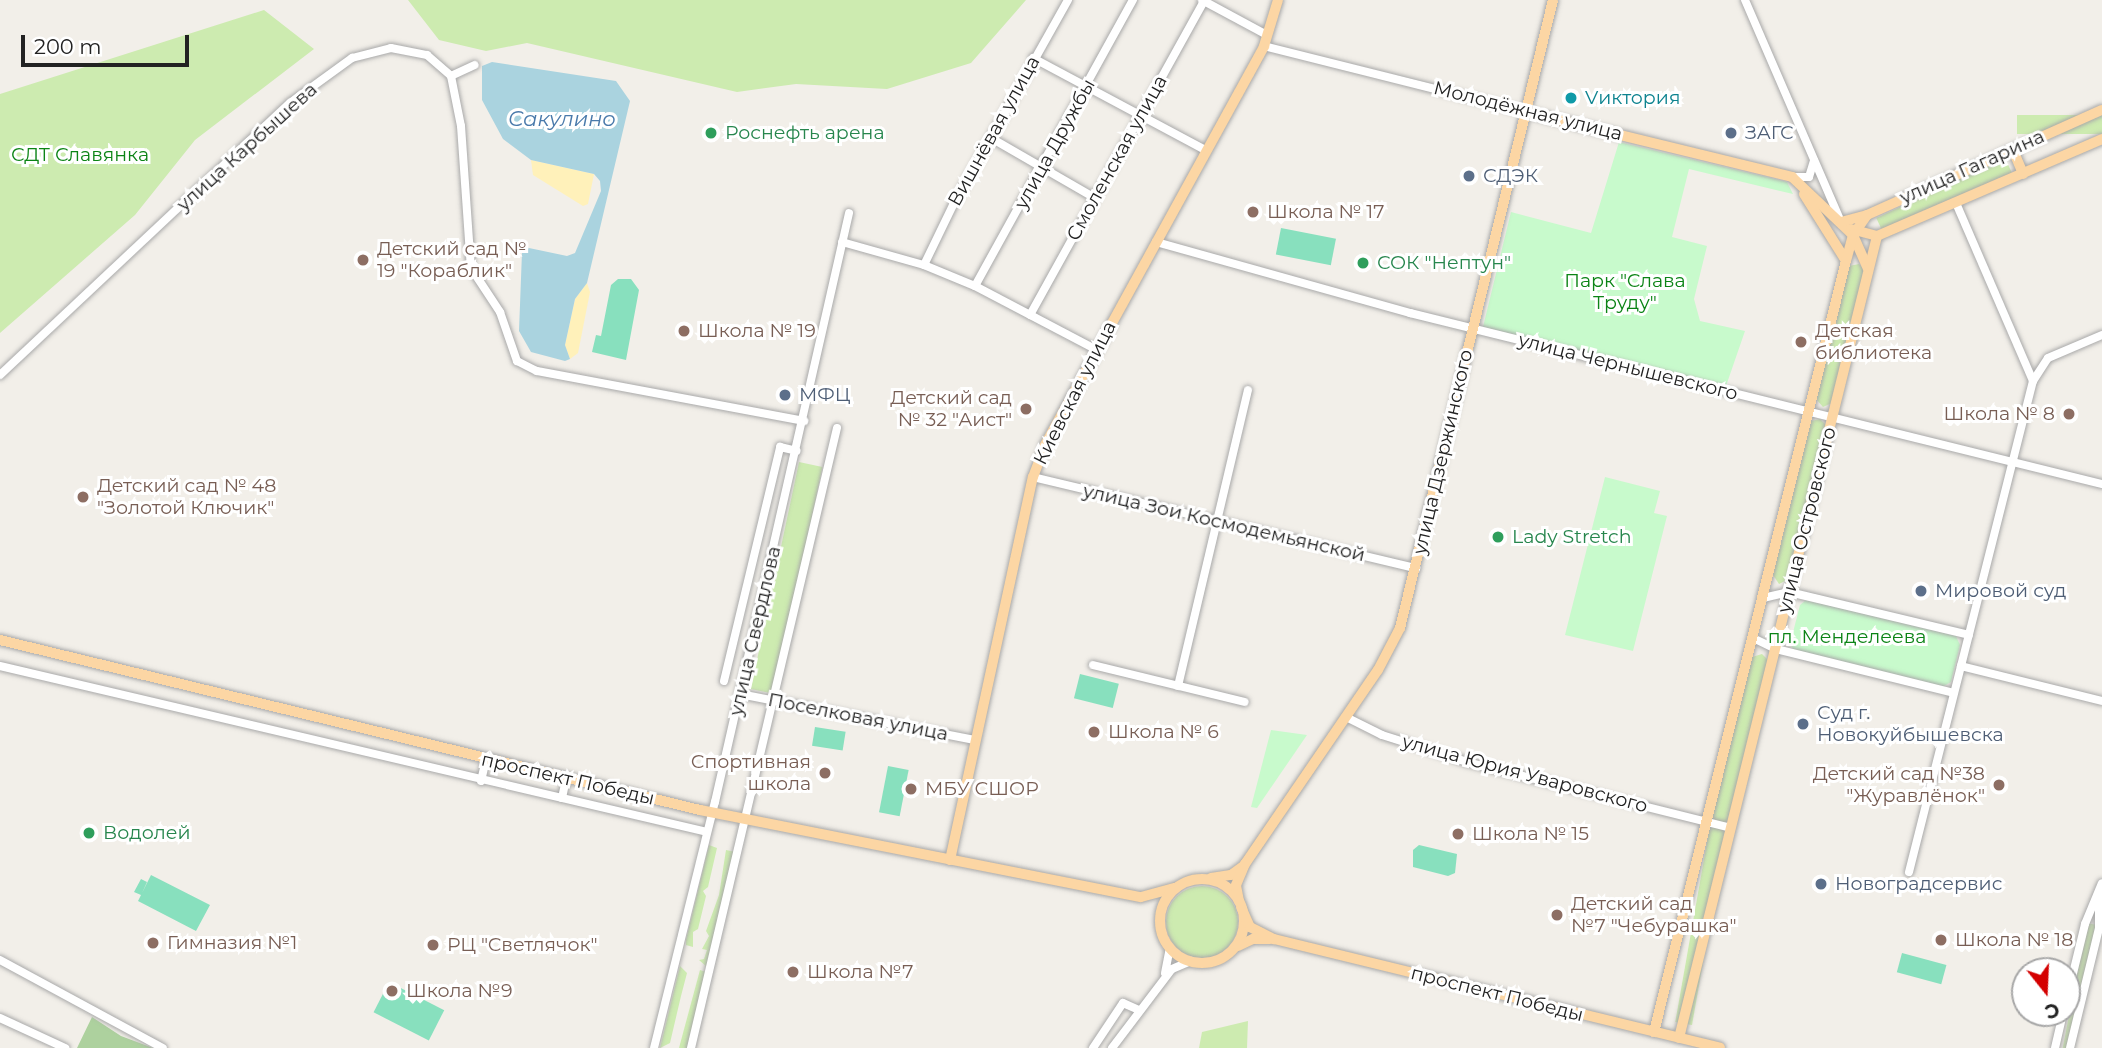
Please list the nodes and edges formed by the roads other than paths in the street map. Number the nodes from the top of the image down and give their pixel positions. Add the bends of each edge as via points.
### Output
1 (1068, 0) edge
2 (1133, 0) edge
3 (1203, 0) edge
4 (1278, 0) edge
5 (1553, 0) edge
6 (1745, 0) edge
7 (1266, 41) junction
8 (1033, 58) junction
9 (475, 65) dead end
10 (451, 76) junction
11 (1087, 87) junction
12 (2102, 110) edge
13 (1526, 112) junction
14 (1140, 114) junction
15 (990, 138) junction
16 (2102, 139) edge
17 (1205, 150) junction
18 (2013, 150) junction
19 (1814, 158) junction
20 (1041, 169) junction
21 (2023, 174) junction
22 (1792, 177) junction
23 (1095, 198) junction
24 (1956, 203) junction
25 (849, 213) dead end
26 (1867, 215) junction
27 (1841, 222) junction
28 (1855, 234) junction
29 (1877, 236) junction
30 (842, 242) junction
31 (1156, 242) junction
32 (1846, 261) junction
33 (924, 265) junction
34 (1868, 268) junction
35 (975, 286) junction
36 (1030, 315) junction
37 (1472, 328) junction
38 (2102, 335) edge
39 (1097, 350) junction
40 (0, 375) edge
41 (2032, 381) junction
42 (1248, 390) dead end
43 (1809, 411) junction
44 (1832, 417) junction
45 (804, 421) junction
46 (837, 428) dead end
47 (797, 452) junction
48 (2012, 462) junction
49 (1033, 477) junction
50 (2102, 484) edge
51 (1217, 521) junction
52 (1416, 568) junction
53 (1789, 592) junction
54 (1763, 598) junction
55 (1969, 635) junction
56 (1753, 638) junction
57 (0, 640) edge
58 (1776, 649) junction
59 (1093, 665) dead end
60 (0, 666) edge
61 (1961, 666) junction
62 (723, 681) dead end
63 (1178, 685) junction
64 (1954, 693) junction
65 (740, 694) junction
66 (773, 701) junction
67 (2102, 701) edge
68 (1245, 702) dead end
69 (1346, 717) junction
70 (975, 740) junction
71 (486, 759) junction
72 (566, 779) junction
73 (481, 781) junction
74 (562, 798) junction
75 (712, 813) junction
76 (747, 819) junction
77 (1706, 822) junction
78 (1731, 828) junction
79 (707, 832) junction
80 (950, 860) junction
81 (1245, 864) junction
82 (1909, 872) dead end
83 (1205, 879) junction
84 (2102, 883) edge
85 (1175, 888) junction
86 (1142, 897) junction
87 (1240, 904) junction
88 (1161, 913) junction
89 (2097, 917) edge
90 (1274, 939) junction
91 (1170, 948) junction
92 (1233, 950) junction
93 (0, 960) edge
94 (2081, 960) edge
95 (1191, 961) junction
96 (1161, 982) junction
97 (1139, 1010) junction
98 (0, 1018) edge
99 (2060, 1027) edge
100 (1654, 1032) junction
101 (1677, 1043) edge
102 (65, 1048) edge
103 (163, 1048) edge
104 (654, 1048) edge
105 (691, 1048) edge
106 (1093, 1048) edge
107 (1112, 1048) edge
108 (1720, 1048) edge
109 (2055, 1048) edge
110 (2070, 1048) edge

1 - 8 street, Вишнёвая улица
2 - 11 street, улица Дружбы
3 - 7 street, Молодёжная улица
3 - 14 street, Смоленская улица
4 - 7 main road, Киевская улица
5 - 13 main road, улица Дзержинского
6 - 19 street
7 - 13 street, Молодёжная улица
7 - 17 main road, Киевская улица
8 - 11 street
8 - 15 street, Вишнёвая улица
9 - 10 street
10 - 40 street, улица Карбышева via 441,64 414,51 391,48 352,58 290,103
10 - 45 street via 461,126 471,268 500,312 517,361 537,372
11 - 14 street
11 - 20 street, улица Дружбы
12 - 18 main road, улица Гагарина
13 - 22 main road, Молодёжная улица
13 - 37 main road, улица Дзержинского
14 - 17 street
14 - 23 street, Смоленская улица
15 - 20 street
15 - 33 street, Вишнёвая улица
16 - 21 main road, улица Гагарина
17 - 31 main road, Киевская улица
18 - 21 main road
18 - 26 main road, улица Гагарина
19 - 22 street via 1809,177
19 - 27 street
20 - 23 street
20 - 35 street, улица Дружбы
21 - 24 main road, улица Гагарина
22 - 27 main road
22 - 32 main road
23 - 36 street, Смоленская улица
24 - 29 main road, улица Гагарина
24 - 41 street
25 - 30 street, улица Свердлова
26 - 27 main road, улица Гагарина
26 - 28 main road, улица Островского
26 - 29 main road
27 - 28 main road
28 - 29 main road
28 - 32 main road, улица Островского
28 - 34 main road
29 - 34 main road, улица Островского
30 - 33 street
30 - 45 street, улица Свердлова
31 - 37 street, улица Чернышевского
31 - 39 main road, Киевская улица
32 - 34 main road via 1863,259
32 - 43 main road, улица Островского
33 - 35 street
34 - 44 main road, улица Островского
35 - 36 street
36 - 39 street
37 - 43 street, улица Чернышевского
37 - 52 main road, улица Дзержинского
38 - 41 street via 2048,358
39 - 49 main road, Киевская улица via 1045,445
41 - 48 street
42 - 51 street
43 - 44 street, улица Чернышевского
43 - 54 main road, улица Островского
44 - 48 street, улица Чернышевского
44 - 53 main road, улица Островского
45 - 47 street, улица Свердлова
46 - 66 street, улица Свердлова
47 - 62 street via 780,447
47 - 65 street, улица Свердлова
48 - 50 street, улица Чернышевского
48 - 55 street
49 - 51 street, улица Зои Космодемьянской
49 - 70 main road, Киевская улица
51 - 52 street, улица Зои Космодемьянской
51 - 63 street
52 - 69 main road, улица Дзержинского via 1395,640
53 - 54 street
53 - 55 street
53 - 58 main road, улица Островского
54 - 56 main road, улица Островского
55 - 61 street
56 - 58 street
56 - 77 main road, улица Островского
57 - 71 main road, проспект Победы
58 - 64 street
58 - 78 main road, улица Островского
59 - 63 street
60 - 73 street
61 - 64 street
61 - 67 street
63 - 68 street
64 - 82 street
65 - 66 street, Поселковая улица
65 - 75 street, улица Свердлова
66 - 70 street, Поселковая улица
66 - 76 street, улица Свердлова
69 - 77 street, улица Юрия Уваровского via 1382,735 1467,762
69 - 81 main road, улица Дзержинского
70 - 80 main road, Киевская улица
71 - 72 main road, проспект Победы
71 - 73 street
72 - 74 street
72 - 75 main road, проспект Победы
73 - 74 street
74 - 79 street
75 - 76 main road, проспект Победы
75 - 79 street, улица Свердлова
76 - 80 main road, проспект Победы
76 - 105 street, улица Свердлова
77 - 78 street, улица Юрия Уваровского
77 - 100 main road, улица Островского
78 - 101 main road, улица Островского
79 - 104 street, улица Свердлова
80 - 86 main road, проспект Победы
81 - 83 main road via 1228,877
81 - 87 main road, улица Дзержинского via 1237,885
83 - 85 main road
83 - 87 main road via 1229,888
84 - 89 street
85 - 86 main road, проспект Победы
85 - 88 main road
86 - 88 main road, проспект Победы
87 - 90 main road, проспект Победы via 1253,929
87 - 92 main road via 1243,933
88 - 91 main road via 1162,934
89 - 94 street
89 - 110 street via 2099,928
90 - 92 main road, проспект Победы via 1253,939
90 - 100 main road, проспект Победы
91 - 95 main road
91 - 96 street
92 - 95 main road via 1209,962
93 - 103 street
95 - 96 street via 1176,967
96 - 97 street
97 - 106 street via 1123,1003
97 - 107 street
98 - 102 street
99 - 109 street
100 - 101 main road, проспект Победы
101 - 108 main road, проспект Победы

